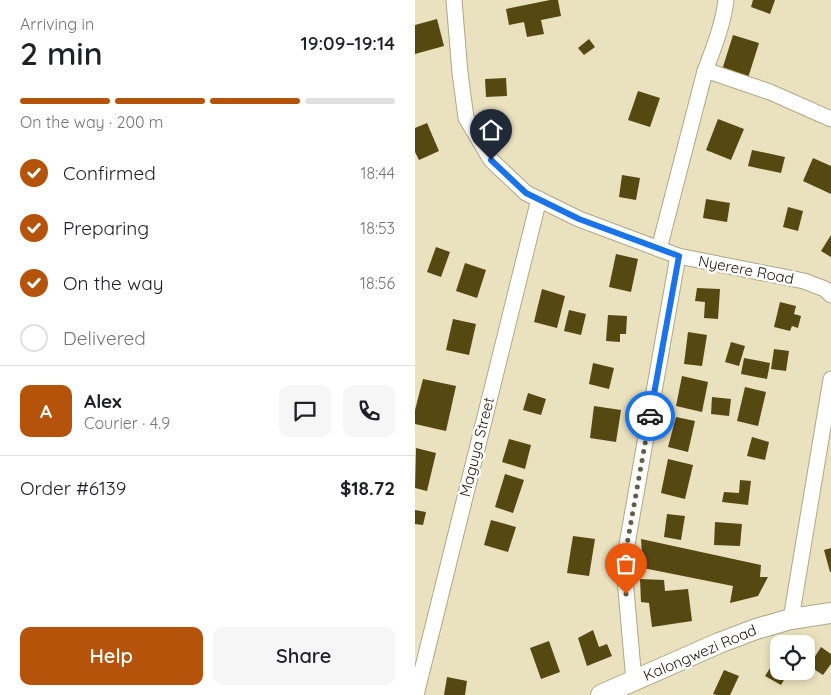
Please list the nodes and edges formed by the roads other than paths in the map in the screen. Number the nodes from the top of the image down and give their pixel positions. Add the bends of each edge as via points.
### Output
1 (453, 0) edge
2 (726, 0) edge
3 (705, 71) junction
4 (831, 119) edge
5 (539, 199) junction
6 (659, 249) junction
7 (679, 256) junction
8 (831, 295) edge
9 (831, 379) edge
10 (831, 613) edge
11 (791, 619) junction
12 (634, 681) junction
13 (610, 693) edge
14 (416, 695) edge

1 - 5 street, Nyerere Road via 466,118 491,160 526,193
2 - 3 street via 719,35
3 - 4 street via 770,92
3 - 6 street
5 - 6 street, Nyerere Road via 579,219
5 - 14 street, Maguya Street
6 - 7 street, Nyerere Road
7 - 8 street, Nyerere Road via 805,281
7 - 12 street via 626,550 625,579
9 - 11 street
10 - 11 street, Kalongwezi Road
11 - 12 street, Kalongwezi Road via 719,643
12 - 13 street, Kalongwezi Road

